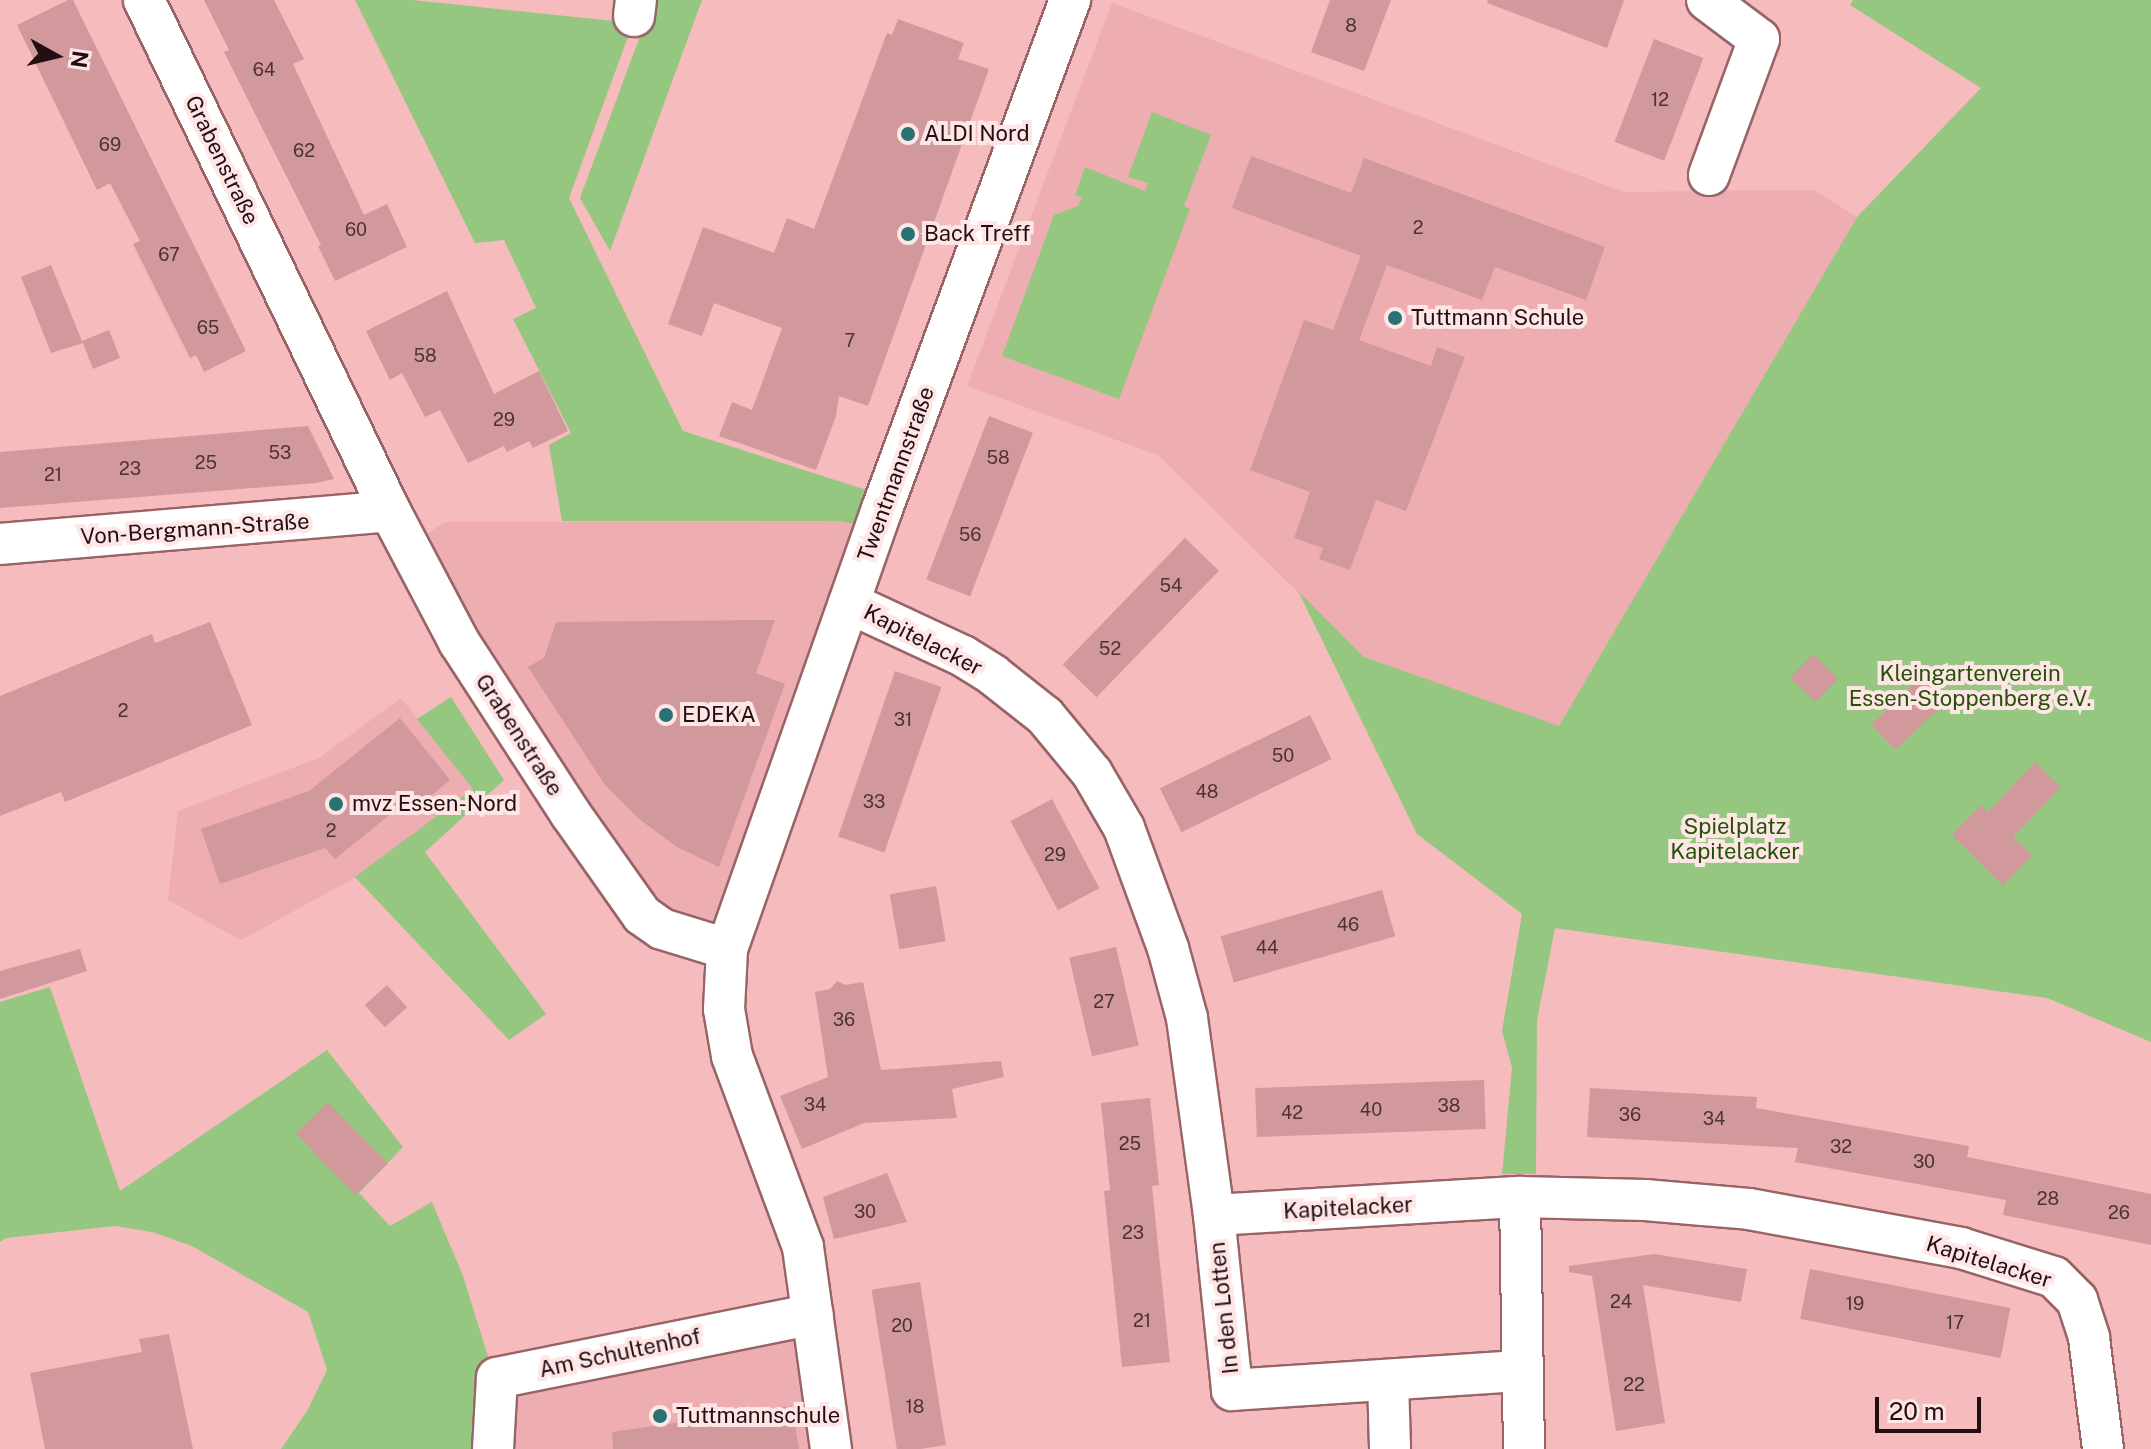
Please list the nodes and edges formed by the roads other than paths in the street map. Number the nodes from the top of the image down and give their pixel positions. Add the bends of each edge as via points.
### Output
1 (144, 0) edge
2 (1070, 0) edge
3 (1707, 0) edge
4 (1709, 175) dead end
5 (390, 511) junction
6 (0, 544) edge
7 (849, 603) junction
8 (727, 949) junction
9 (1520, 1197) junction
10 (1214, 1215) junction
11 (813, 1314) junction
12 (1521, 1371) junction
13 (1388, 1380) junction
14 (493, 1449) edge
15 (831, 1449) edge
16 (1390, 1449) edge
17 (1524, 1449) edge
18 (2103, 1449) edge

1 - 5 street, Grabenstraße
2 - 7 street, Twentmannstraße
3 - 4 street via 1759,39
5 - 6 street, Von-Bergmann-Straße
5 - 8 street, Grabenstraße via 459,642 642,915 662,929
7 - 8 street, Twentmannstraße
7 - 10 street, Kapitelacker via 993,675 1045,716 1092,773 1124,828 1172,962 1187,1018
8 - 11 street via 724,1009 732,1056 803,1247
9 - 10 street, Kapitelacker
9 - 12 street
9 - 18 street, Kapitelacker via 1749,1209 1961,1248 2054,1277 2077,1300 2089,1338
10 - 13 street, In den Lotten via 1232,1390
11 - 14 street, Am Schultenhof via 497,1378
11 - 15 street
12 - 13 street, In den Lotten
12 - 17 street
13 - 16 street

